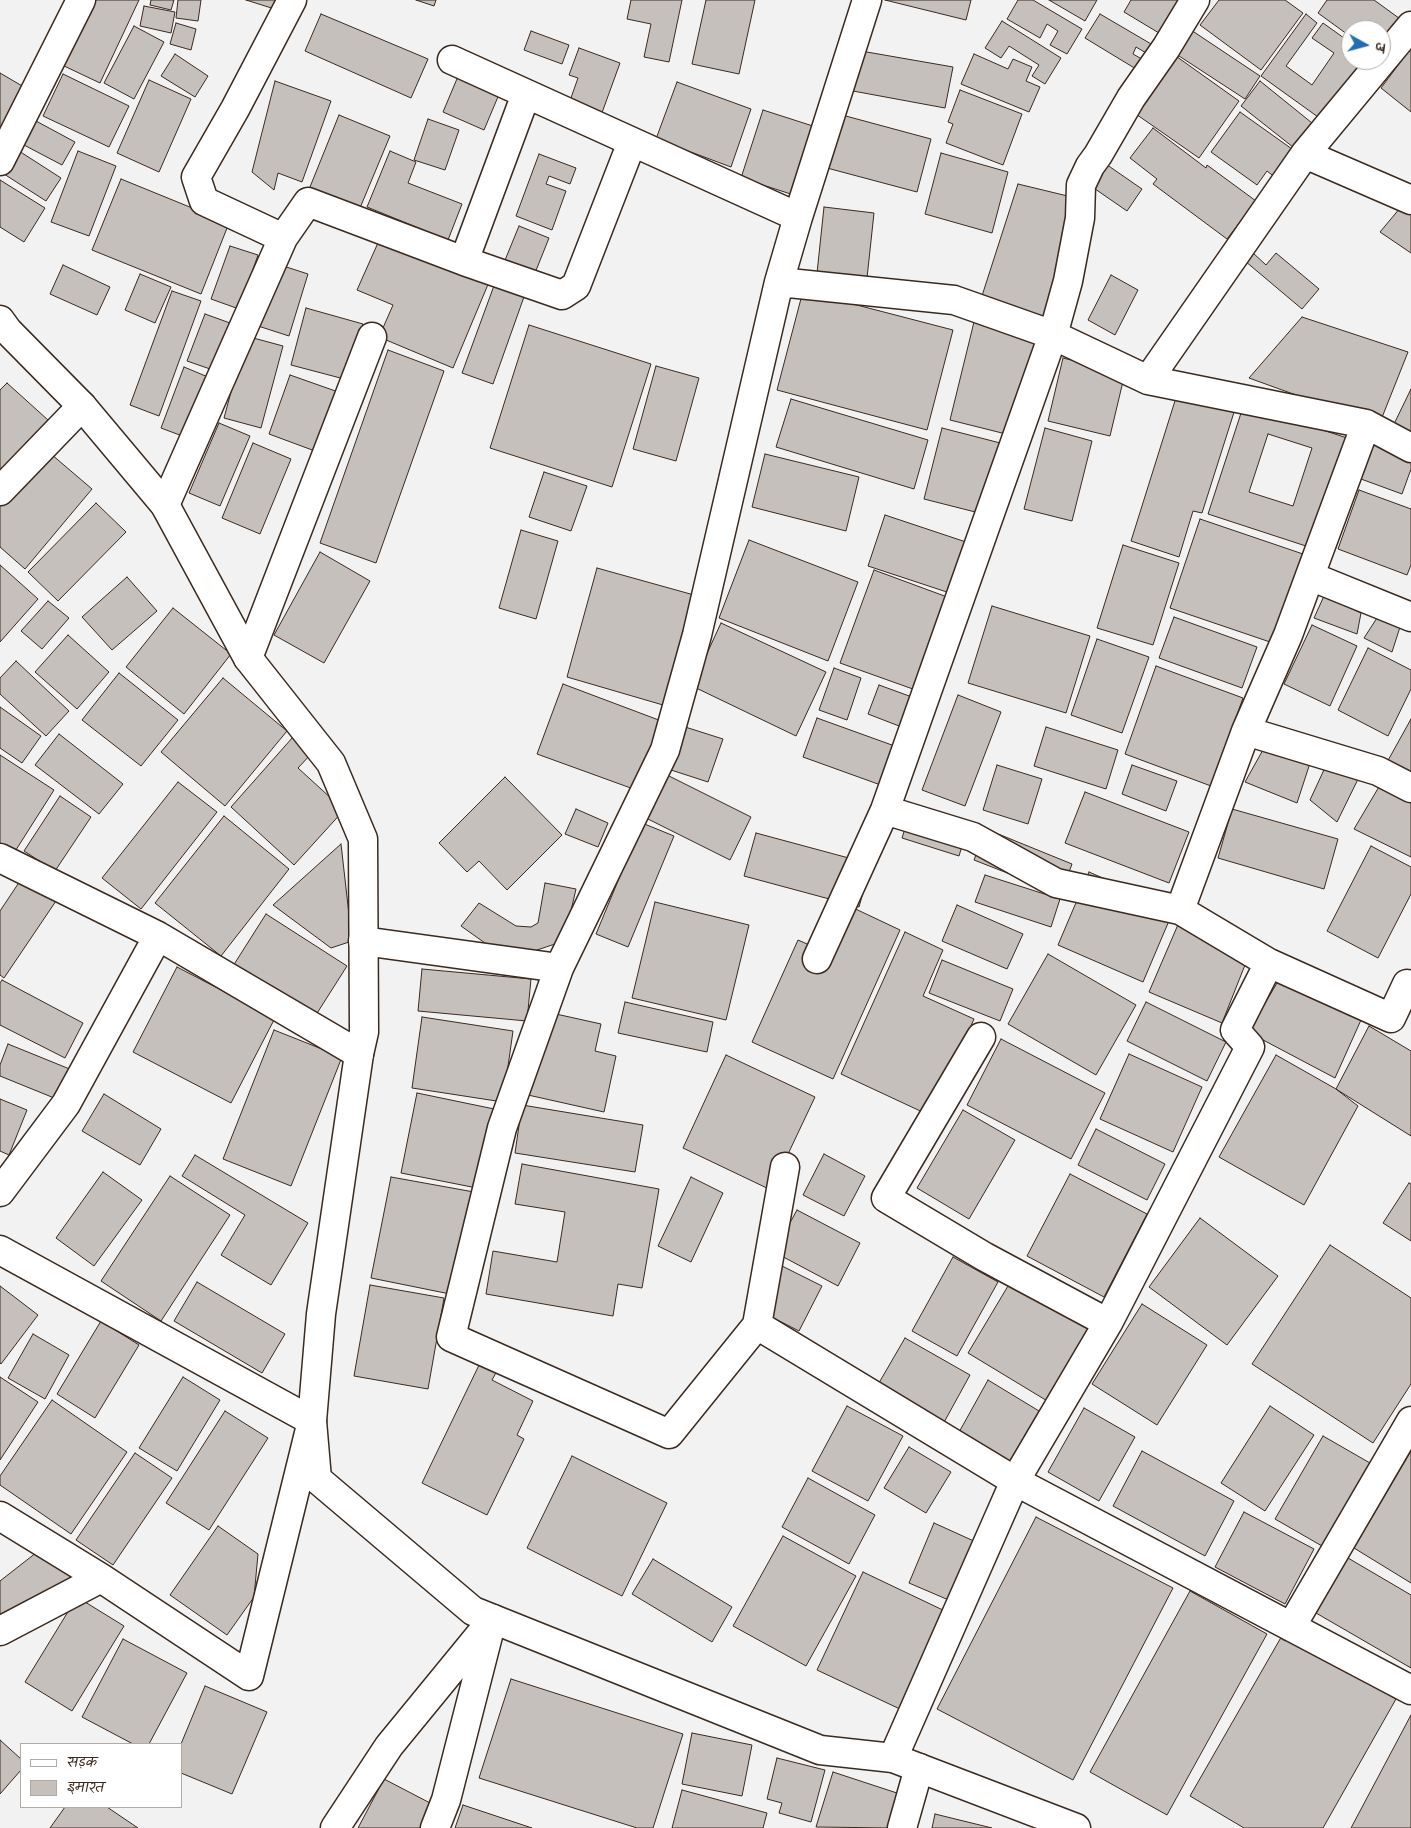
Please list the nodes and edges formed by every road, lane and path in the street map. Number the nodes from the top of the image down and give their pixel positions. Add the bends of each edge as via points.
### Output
1 (80, 0) edge
2 (292, 0) edge
3 (867, 0) edge
4 (1195, 0) edge
5 (1411, 26) edge
6 (452, 60) dead end
7 (526, 94) junction
8 (632, 142) junction
9 (1305, 154) junction
10 (0, 162) edge
11 (1411, 200) edge
12 (798, 217) junction
13 (283, 238) junction
14 (464, 261) junction
15 (779, 282) junction
16 (0, 320) edge
17 (1053, 335) junction
18 (372, 337) dead end
19 (1148, 380) junction
20 (82, 406) junction
21 (1366, 424) junction
22 (1411, 448) edge
23 (0, 491) edge
24 (165, 504) junction
25 (1310, 576) junction
26 (1411, 617) edge
27 (248, 658) junction
28 (1246, 731) junction
29 (1411, 788) edge
30 (885, 810) junction
31 (0, 858) edge
32 (1180, 910) junction
33 (158, 936) junction
34 (363, 942) junction
35 (817, 959) dead end
36 (1270, 963) junction
37 (559, 968) junction
38 (1410, 982) edge
39 (981, 1037) dead end
40 (359, 1054) junction
41 (784, 1167) dead end
42 (0, 1192) edge
43 (0, 1250) edge
44 (1108, 1323) junction
45 (757, 1325) junction
46 (312, 1421) junction
47 (1411, 1421) edge
48 (1015, 1481) junction
49 (0, 1516) edge
50 (101, 1578) junction
51 (493, 1619) junction
52 (1291, 1627) junction
53 (0, 1631) edge
54 (1411, 1690) edge
55 (894, 1758) junction
56 (919, 1768) junction
57 (335, 1828) edge
58 (435, 1828) edge
59 (902, 1828) edge
60 (1076, 1828) edge

1 - 10 street
2 - 13 street via 196,177 204,201
3 - 12 street
4 - 17 street via 1131,98 1081,185 1080,218
5 - 9 street
6 - 7 street
7 - 8 street
7 - 14 street
8 - 12 street
8 - 14 street via 576,286 562,296
9 - 11 street
9 - 19 street
12 - 15 street
13 - 14 street via 308,202
13 - 24 street
15 - 17 street via 954,300
15 - 37 street via 697,635 665,750
16 - 20 street
17 - 19 street
17 - 30 street
18 - 27 street
19 - 21 street
20 - 23 street
20 - 24 street
21 - 22 street
21 - 25 street
24 - 27 street
25 - 26 street
25 - 28 street
27 - 34 street via 331,763 363,839
28 - 29 street via 1378,771
28 - 32 street
30 - 32 street via 972,836 1056,883
30 - 35 street
31 - 33 street
32 - 36 street
33 - 40 street
33 - 42 street via 66,1104
34 - 37 street
34 - 40 street via 364,1032
36 - 38 street via 1391,1018
36 - 44 street via 1235,1030 1250,1047
37 - 45 street via 502,1128 451,1337 669,1434
39 - 44 street via 886,1198 985,1257
40 - 46 street via 321,1314
41 - 45 street
43 - 46 street
44 - 48 street
45 - 48 street
46 - 50 street via 249,1676
46 - 51 street via 317,1479 473,1611
47 - 52 street
48 - 52 street
48 - 55 street
49 - 50 street
50 - 53 street
51 - 55 street via 820,1750
51 - 57 street via 389,1746
51 - 58 street via 446,1800
52 - 54 street
55 - 56 street
56 - 59 street
56 - 60 street

